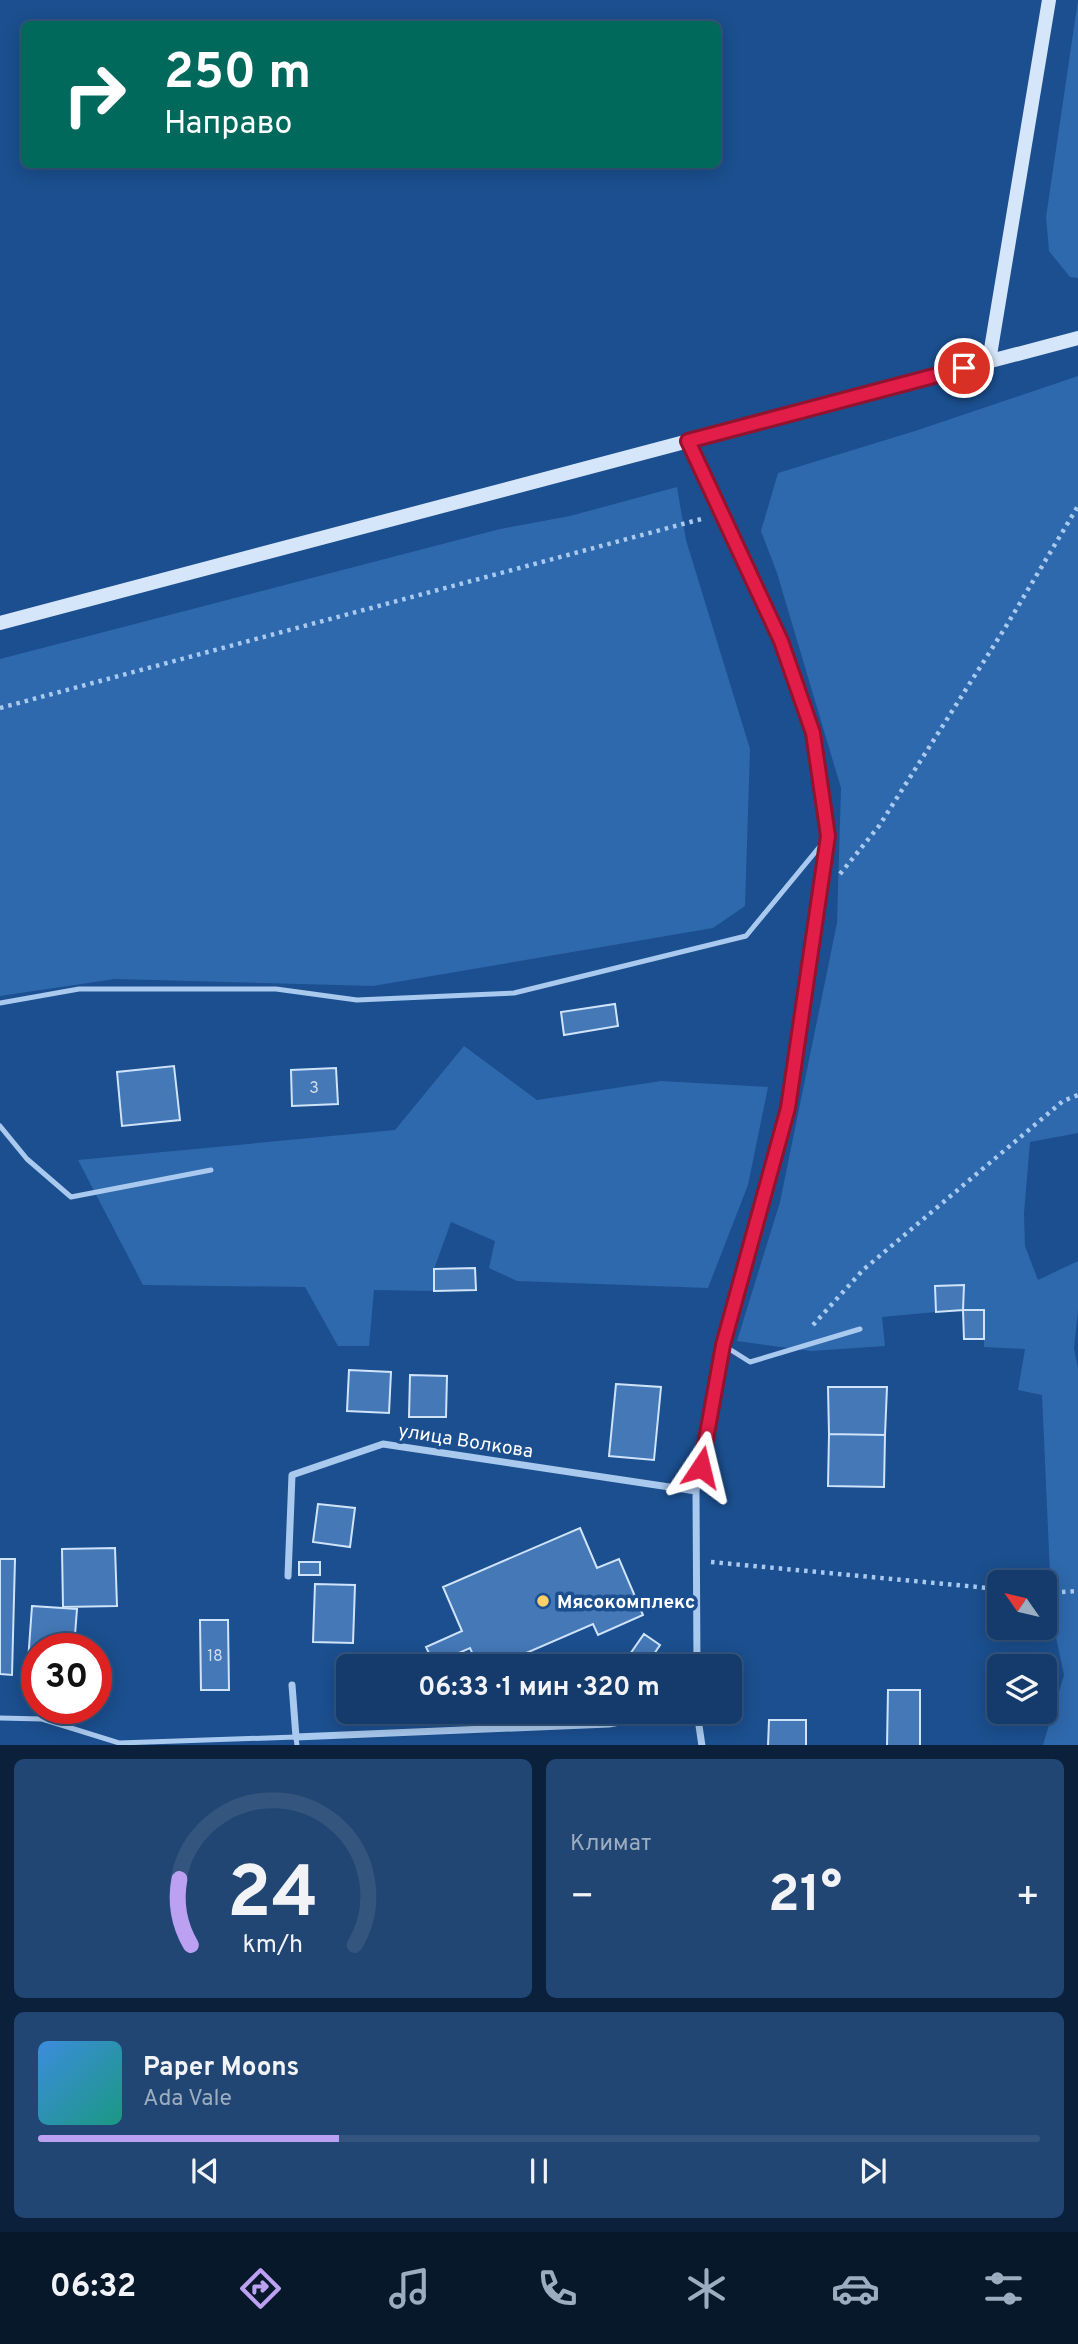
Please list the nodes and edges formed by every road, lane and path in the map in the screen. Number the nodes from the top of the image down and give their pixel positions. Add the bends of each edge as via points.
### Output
1 (1049, 0) edge
2 (1078, 338) edge
3 (989, 361) junction
4 (688, 441) junction
5 (1078, 506) edge
6 (722, 513) junction
7 (0, 623) edge
8 (0, 708) edge
9 (828, 836) junction
10 (819, 899) junction
11 (0, 1003) edge
12 (1078, 1096) edge
13 (0, 1126) edge
14 (211, 1170) dead end
15 (860, 1329) dead end
16 (723, 1345) junction
17 (792, 1349) junction
18 (696, 1491) junction
19 (696, 1561) junction
20 (288, 1576) dead end
21 (987, 1588) edge
22 (1078, 1591) edge
23 (1057, 1592) edge
24 (696, 1654) edge
25 (292, 1685) dead end
26 (0, 1718) edge
27 (609, 1724) edge
28 (699, 1724) edge
29 (296, 1741) edge
30 (119, 1744) edge
31 (702, 1745) edge

1 - 3 main road
2 - 3 main road
3 - 4 main road
4 - 6 street
4 - 7 main road
5 - 10 path via 879,826
6 - 8 path
6 - 9 street via 781,641 813,733
9 - 10 street
9 - 11 lane via 746,936 514,993 357,1000 276,989 79,989
10 - 16 street via 788,1108
12 - 17 path via 1063,1101 863,1270
13 - 14 lane via 27,1159 71,1197
15 - 17 lane
16 - 17 lane via 750,1362
16 - 18 street
18 - 19 street
18 - 20 street, улица Волкова via 383,1444 292,1475
19 - 21 path
19 - 24 street
22 - 23 path
25 - 29 street
26 - 30 lane via 42,1719
27 - 29 street
28 - 31 street
29 - 30 lane

